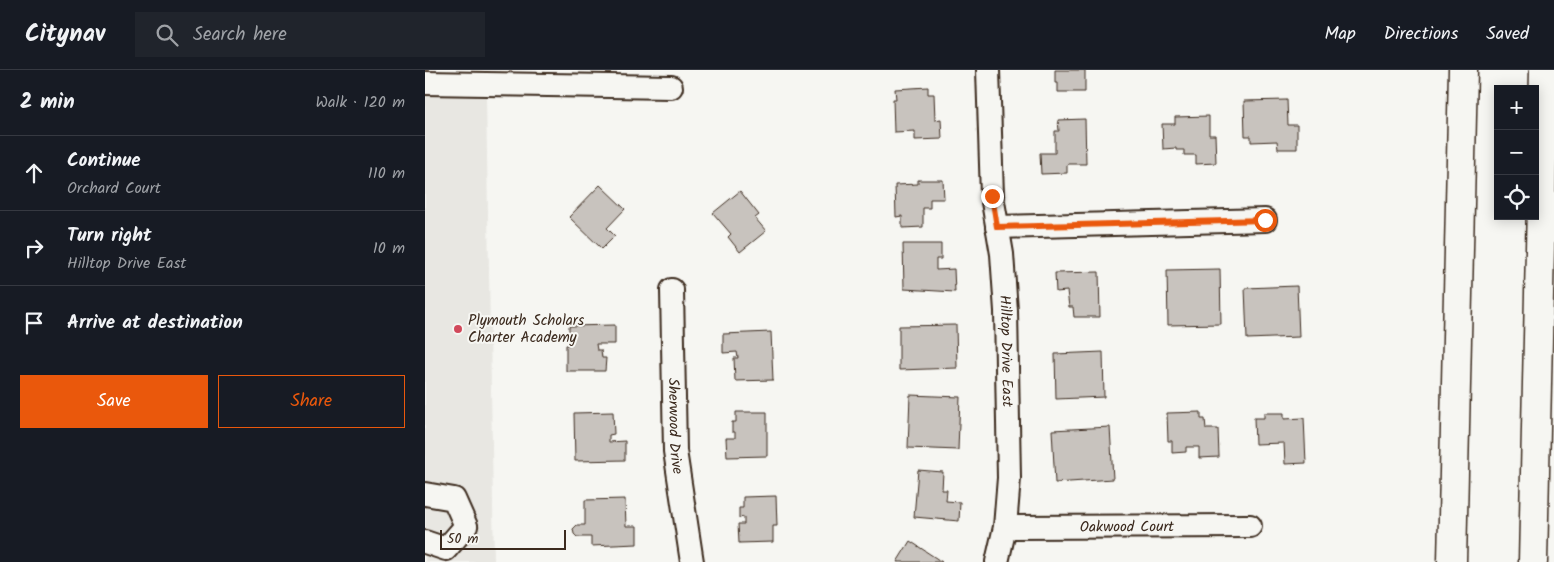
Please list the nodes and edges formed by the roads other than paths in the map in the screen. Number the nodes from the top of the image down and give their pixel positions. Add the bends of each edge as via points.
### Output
1 (989, 70) edge
2 (1463, 70) edge
3 (1545, 70) edge
4 (425, 83) edge
5 (671, 86) dead end
6 (1265, 220) dead end
7 (997, 227) junction
8 (672, 290) dead end
9 (425, 494) edge
10 (1250, 526) dead end
11 (1005, 527) junction
12 (425, 542) edge
13 (691, 562) edge
14 (997, 562) edge
15 (1452, 562) edge
16 (1533, 562) edge

1 - 7 street, Hilltop Drive East via 992,196
2 - 15 highway
3 - 16 highway
4 - 5 street
6 - 7 street
7 - 11 street, Hilltop Drive East via 1006,311 1009,478
8 - 13 street, Sherwood Drive via 676,459
9 - 12 street via 454,499 466,526 446,549
10 - 11 street, Oakwood Court
11 - 14 street, Hilltop Drive East

